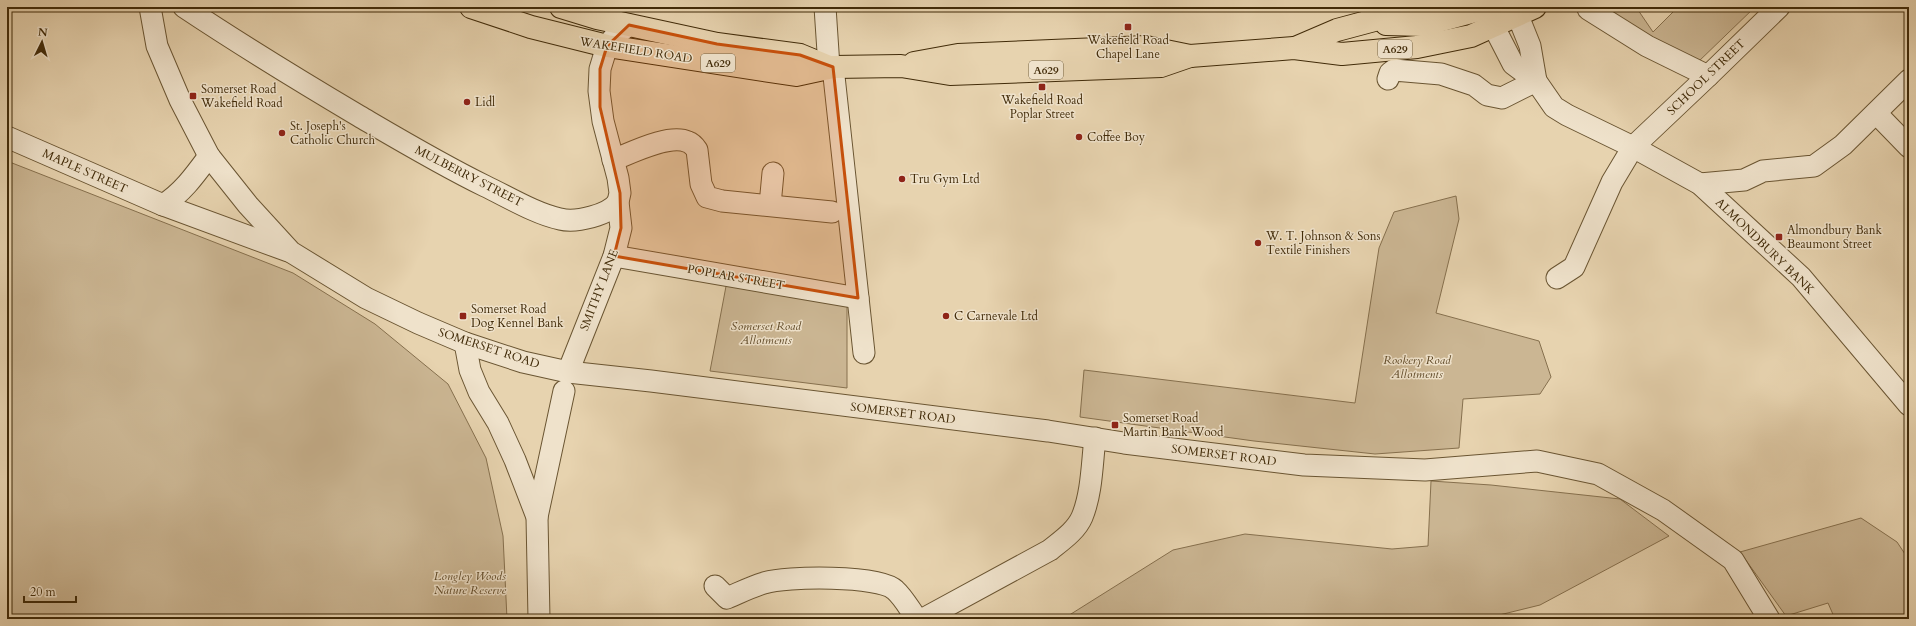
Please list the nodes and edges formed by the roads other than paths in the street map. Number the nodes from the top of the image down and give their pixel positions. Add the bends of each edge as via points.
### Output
1 (150, 7) edge
2 (184, 7) edge
3 (471, 7) edge
4 (561, 7) edge
5 (825, 7) edge
6 (1423, 7) edge
7 (1589, 7) edge
8 (1780, 7) edge
9 (1492, 12) edge
10 (1526, 12) edge
11 (1369, 23) junction
12 (629, 25) junction
13 (607, 46) junction
14 (1294, 48) junction
15 (831, 67) junction
16 (1708, 76) junction
17 (1388, 79) dead end
18 (1909, 80) edge
19 (1536, 81) junction
20 (1876, 113) junction
21 (7, 137) edge
22 (1632, 147) junction
23 (1909, 147) edge
24 (209, 156) junction
25 (613, 160) junction
26 (773, 173) dead end
27 (1700, 184) junction
28 (618, 202) junction
29 (163, 205) junction
30 (770, 206) junction
31 (832, 212) dead end
32 (291, 252) junction
33 (614, 256) junction
34 (1557, 278) dead end
35 (858, 298) junction
36 (465, 343) junction
37 (864, 353) dead end
38 (566, 381) junction
39 (1909, 405) edge
40 (1095, 438) junction
41 (537, 517) junction
42 (722, 600) dead end
43 (539, 619) edge
44 (917, 619) edge
45 (923, 619) edge
46 (1769, 619) edge

1 - 24 street, SOMERSET ROAD via 157,46 180,100
2 - 28 street, MULBERRY STREET via 260,57 449,169 523,204 561,220 608,212
3 - 13 highway, WAKEFIELD ROAD / A629 via 532,27
4 - 12 highway, WAKEFIELD ROAD / A629
5 - 15 street
6 - 11 highway, WAKEFIELD ROAD / A629
7 - 16 street via 1588,9 1647,46
8 - 16 street, SCHOOL STREET
9 - 10 highway, WAKEFIELD ROAD / A629
9 - 11 highway via 1424,25
9 - 14 highway, WAKEFIELD ROAD / A629 via 1471,36 1416,47 1342,54
9 - 19 street, ALMONDBURY BANK via 1513,64
10 - 19 street, ALMONDBURY BANK
11 - 14 highway, WAKEFIELD ROAD / A629 via 1337,30
12 - 13 street, SMITHY LANE
12 - 15 highway, WAKEFIELD ROAD / A629 via 717,44 800,55
13 - 15 highway, WAKEFIELD ROAD / A629 via 796,75
13 - 25 street, SMITHY LANE via 600,69 599,91 601,114
14 - 15 highway, WAKEFIELD ROAD / A629 via 1190,56 1146,47 958,55 901,66
15 - 35 street
16 - 22 street, SCHOOL STREET
17 - 19 street via 1394,70 1477,77 1487,95 1502,98
18 - 20 street
19 - 22 street, ALMONDBURY BANK via 1554,107
20 - 23 street
20 - 27 street via 1843,145 1814,166 1763,170 1744,180
21 - 29 street, MAPLE STREET
22 - 27 street, ALMONDBURY BANK
22 - 34 street via 1612,182 1574,267
24 - 29 street via 178,195
24 - 32 street, SOMERSET ROAD via 248,205
25 - 28 street, SMITHY LANE via 620,193
25 - 30 street via 658,143 676,139 688,142 697,150 701,184 707,197
26 - 30 street
27 - 39 street, ALMONDBURY BANK via 1801,277
28 - 33 street, SMITHY LANE via 621,228
29 - 32 street, MAPLE STREET
30 - 31 street
32 - 36 street, SOMERSET ROAD via 366,298
33 - 35 street, POPLAR STREET
33 - 38 street, SMITHY LANE
35 - 37 street
36 - 38 street, SOMERSET ROAD via 523,362
36 - 41 street via 470,370 479,392 516,460
38 - 40 street, SOMERSET ROAD via 651,381
38 - 41 street, SMITHY LANE
40 - 45 street via 1088,493 1081,518 1068,536 1050,550
40 - 46 street, SOMERSET ROAD via 1304,464 1425,470 1537,461 1598,474 1663,510 1733,560
41 - 43 street
42 - 44 street via 764,582 786,578 815,577 879,583 895,589

